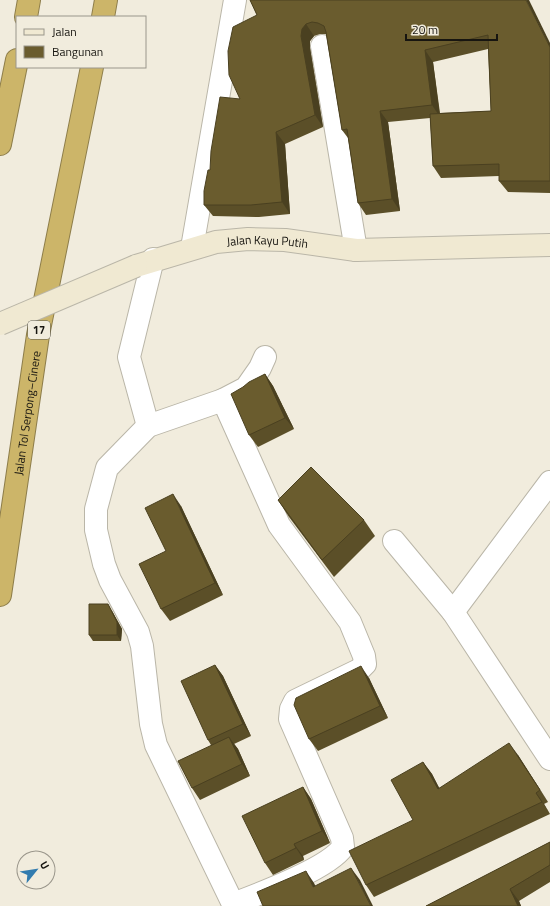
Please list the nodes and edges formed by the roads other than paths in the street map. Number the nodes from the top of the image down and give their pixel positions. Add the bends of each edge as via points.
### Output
1 (29, 0) edge
2 (106, 0) edge
3 (235, 0) edge
4 (26, 16) edge
5 (103, 16) edge
6 (322, 46) dead end
7 (16, 65) edge
8 (92, 68) edge
9 (0, 144) edge
10 (550, 245) edge
11 (192, 248) junction
12 (356, 250) junction
13 (144, 262) junction
14 (0, 324) edge
15 (265, 357) dead end
16 (223, 400) junction
17 (148, 426) junction
18 (550, 482) edge
19 (394, 541) dead end
20 (0, 595) edge
21 (453, 612) junction
22 (550, 759) edge
23 (233, 905) edge

1 - 4 highway
2 - 5 highway
3 - 11 street
6 - 12 street
7 - 9 highway
8 - 20 highway, Jalan Tol Serpong–Cinere / 17 via 38,335
10 - 12 street, Jalan Kayu Putih
11 - 12 street, Jalan Kayu Putih via 216,242 248,239 285,240
11 - 13 street, Jalan Kayu Putih
13 - 14 street, Jalan Kayu Putih, bridge
13 - 17 street via 129,357
15 - 16 street via 246,388
16 - 17 street
16 - 23 street via 278,525 350,622 365,664 359,670 295,701 290,709 290,719 342,838 343,847 331,858 290,881
17 - 23 street via 106,468 96,509 96,530 110,580 138,632 142,646 151,724 156,745
18 - 21 street
19 - 21 street
21 - 22 street

